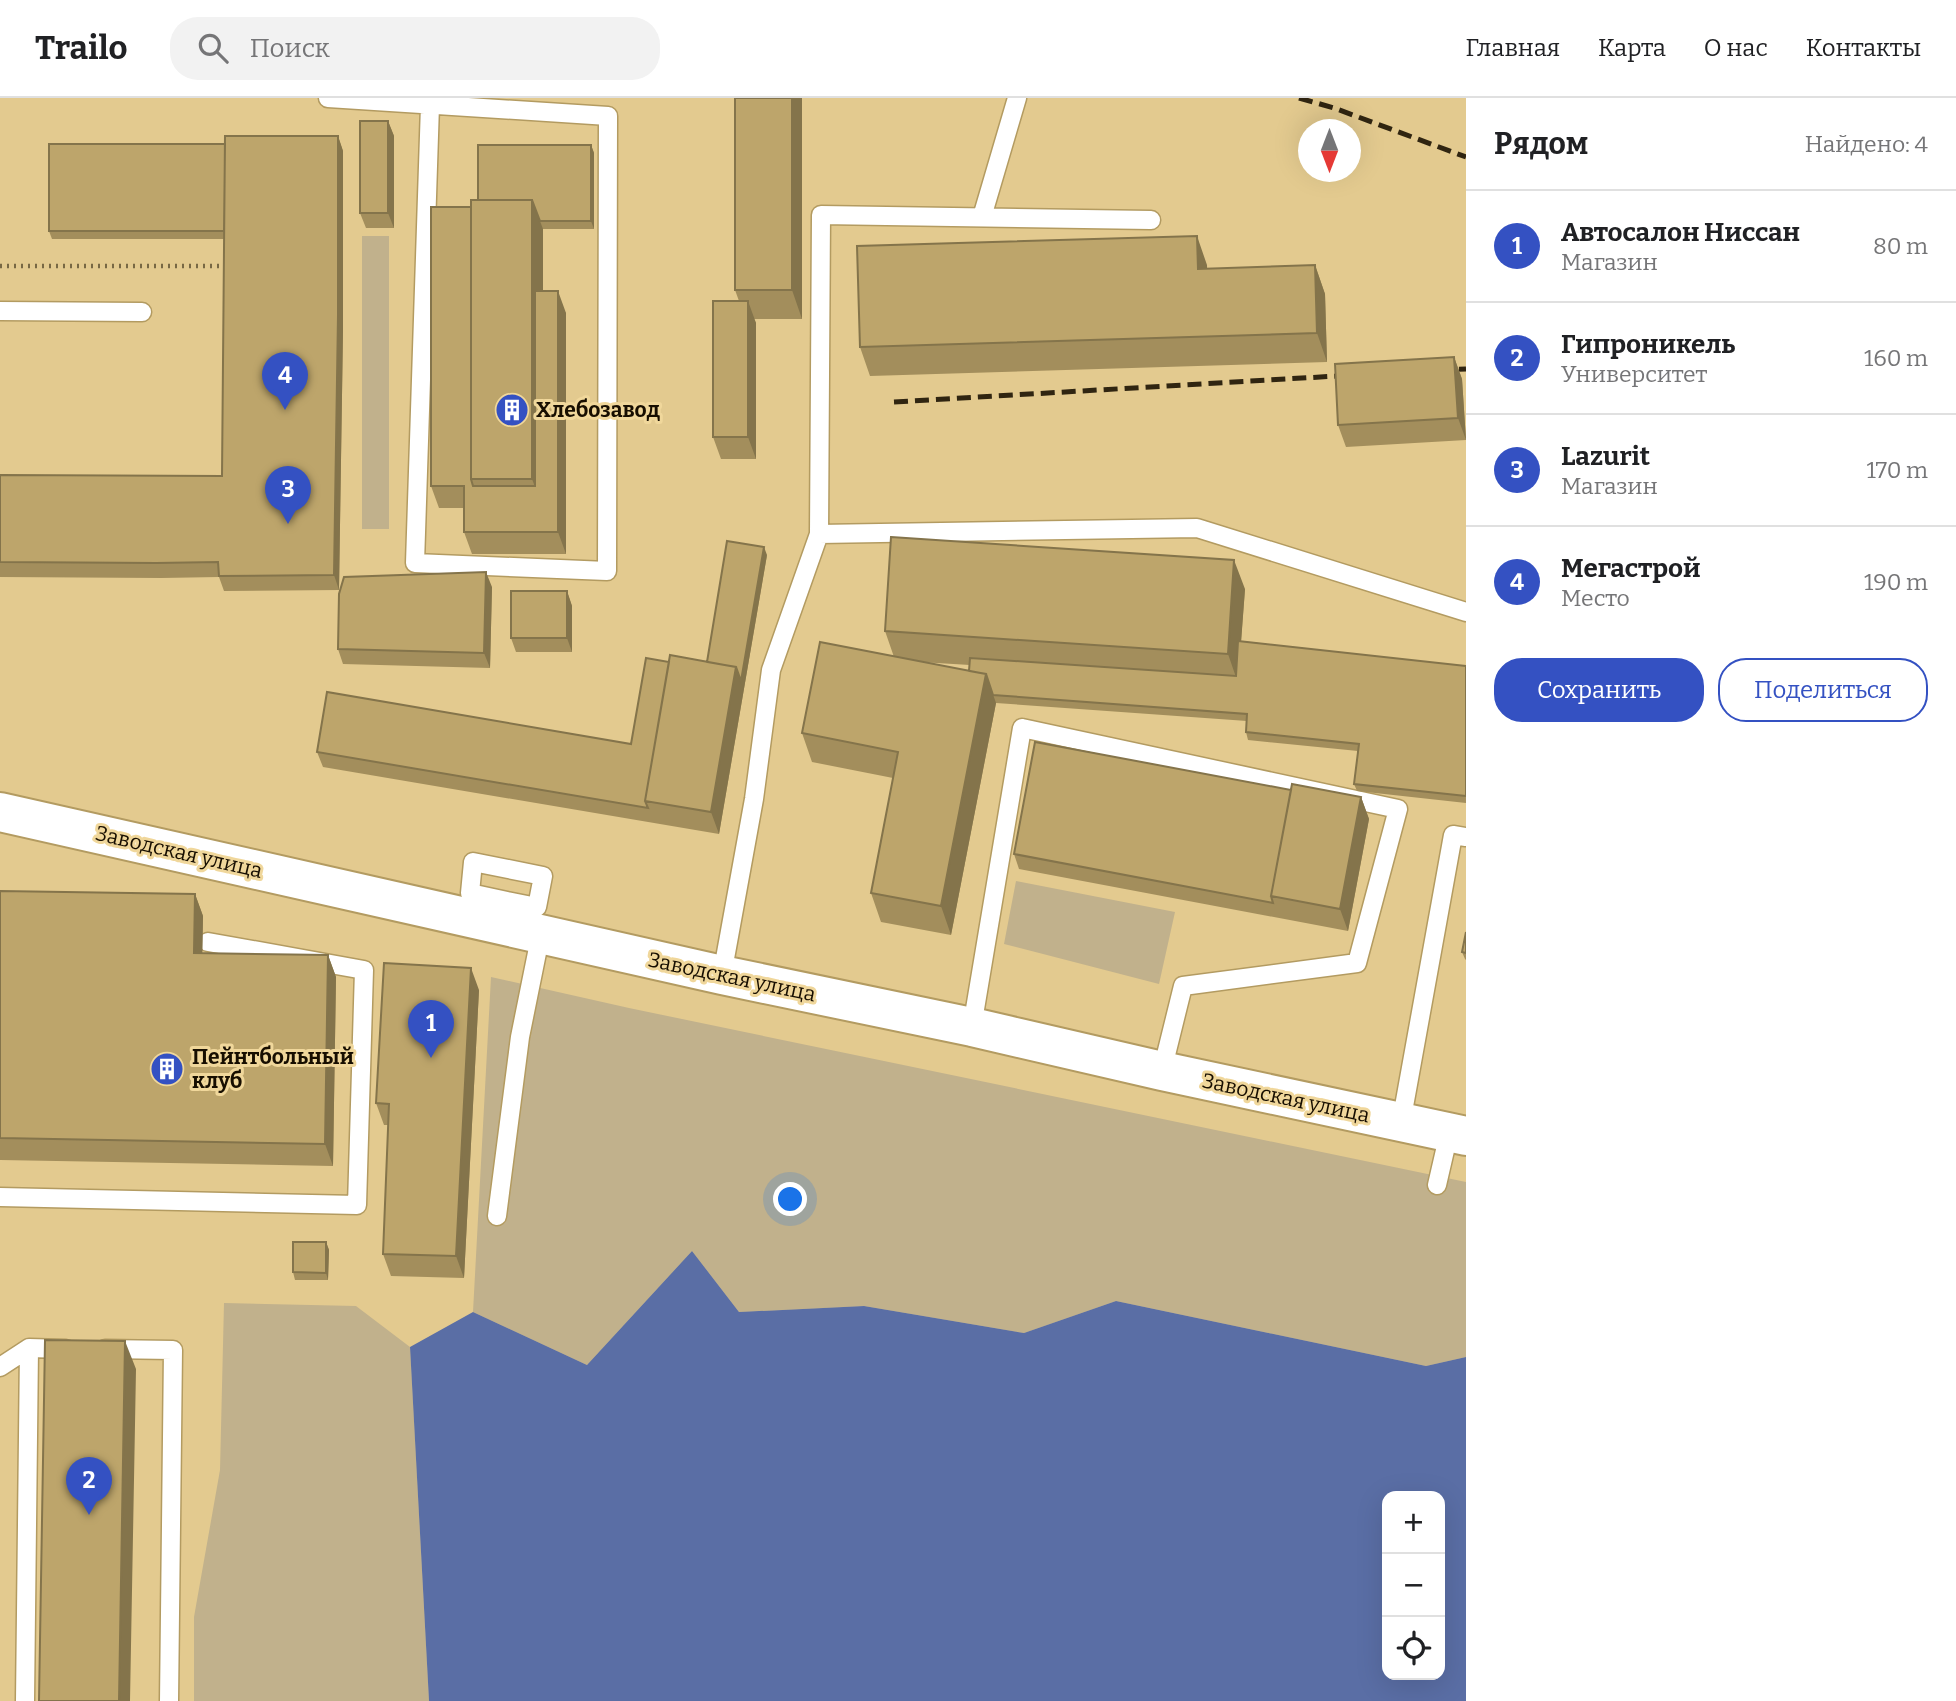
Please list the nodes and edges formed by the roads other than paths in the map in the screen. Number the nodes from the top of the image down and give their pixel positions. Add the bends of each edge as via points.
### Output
1 (328, 98) edge
2 (1017, 98) edge
3 (430, 105) junction
4 (982, 218) junction
5 (1151, 220) dead end
6 (0, 311) edge
7 (142, 312) dead end
8 (819, 534) junction
9 (1466, 612) edge
10 (0, 812) edge
11 (1466, 836) edge
12 (541, 933) junction
13 (208, 942) dead end
14 (722, 975) junction
15 (972, 1027) junction
16 (1162, 1071) junction
17 (1401, 1124) junction
18 (1457, 1134) edge
19 (1437, 1185) dead end
20 (0, 1197) edge
21 (497, 1216) dead end
22 (29, 1349) junction
23 (0, 1367) edge
24 (25, 1701) edge
25 (169, 1701) edge

1 - 3 lane
2 - 4 lane
3 - 3 lane via 415,563 607,571 608,116
4 - 5 lane
4 - 8 lane via 821,215
6 - 7 lane
8 - 9 lane via 1197,528
8 - 14 lane via 771,670 754,799
10 - 12 main road, Заводская улица via 506,913
11 - 17 lane via 1452,835
12 - 14 main road, Заводская улица
12 - 21 lane via 520,1037
13 - 20 lane via 364,970 357,1205
14 - 15 main road, Заводская улица
15 - 16 main road, Заводская улица
15 - 16 lane via 1022,728 1398,808 1357,962 1183,986
16 - 17 main road, Заводская улица
17 - 18 main road, Заводская улица
18 - 19 lane
22 - 23 lane
22 - 24 lane
22 - 25 lane via 173,1350

